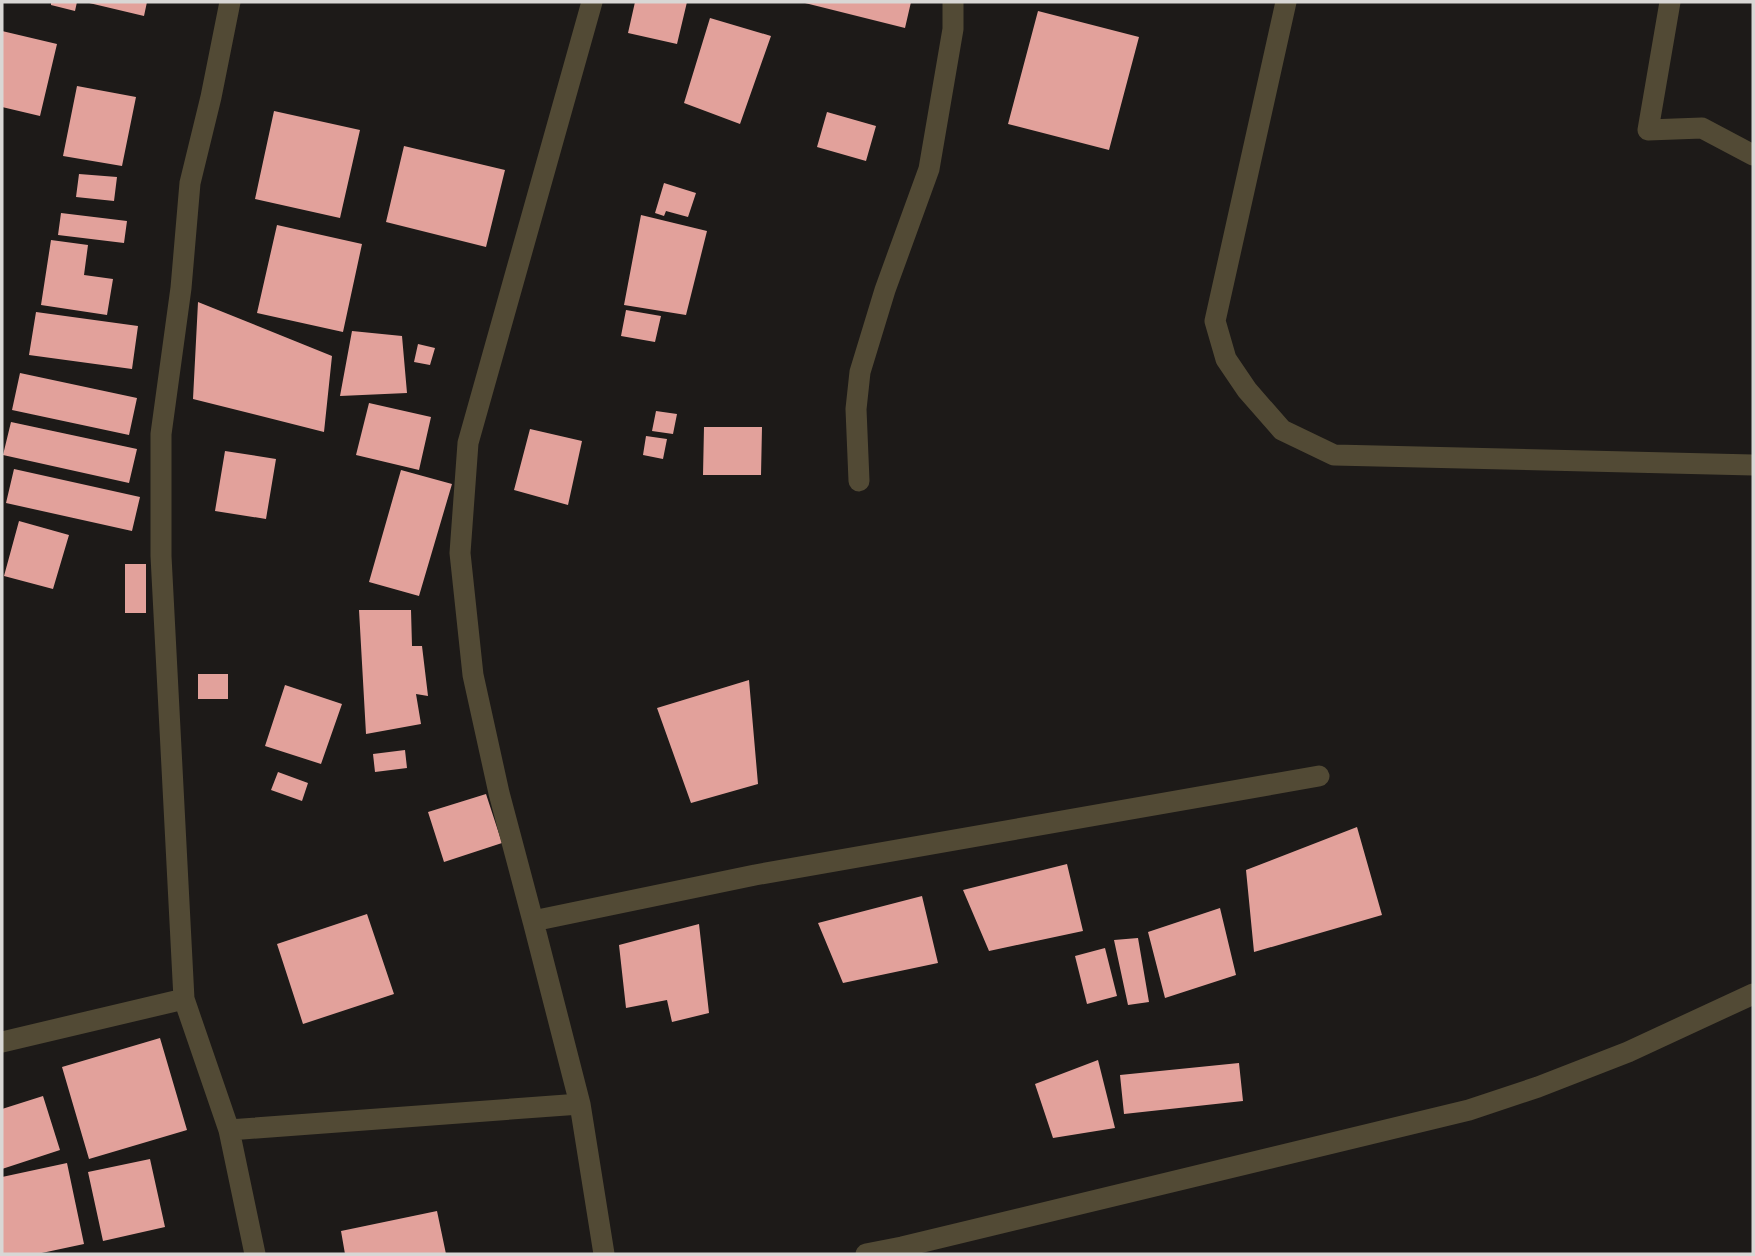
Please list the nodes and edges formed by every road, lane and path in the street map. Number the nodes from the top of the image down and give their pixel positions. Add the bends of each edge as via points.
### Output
1 (230, 2) edge
2 (592, 2) edge
3 (953, 2) edge
4 (1286, 2) edge
5 (1670, 2) edge
6 (1753, 155) edge
7 (1753, 465) edge
8 (859, 481) dead end
9 (1319, 776) dead end
10 (533, 921) junction
11 (1753, 995) edge
12 (184, 999) junction
13 (2, 1042) edge
14 (580, 1104) junction
15 (229, 1130) junction
16 (255, 1254) edge
17 (604, 1254) edge
18 (866, 1254) edge

1 - 12 street via 190,183 161,434 161,556
2 - 10 street via 468,443 460,553 472,675
3 - 8 street via 953,29 929,169 860,372 856,410
4 - 7 street via 1214,321 1226,359 1282,430 1334,455
5 - 6 street via 1648,130 1702,128
9 - 10 street via 755,875
10 - 14 street
11 - 18 street via 1628,1052 1469,1110
12 - 13 street
12 - 15 street
14 - 15 street
14 - 17 street
15 - 16 street

